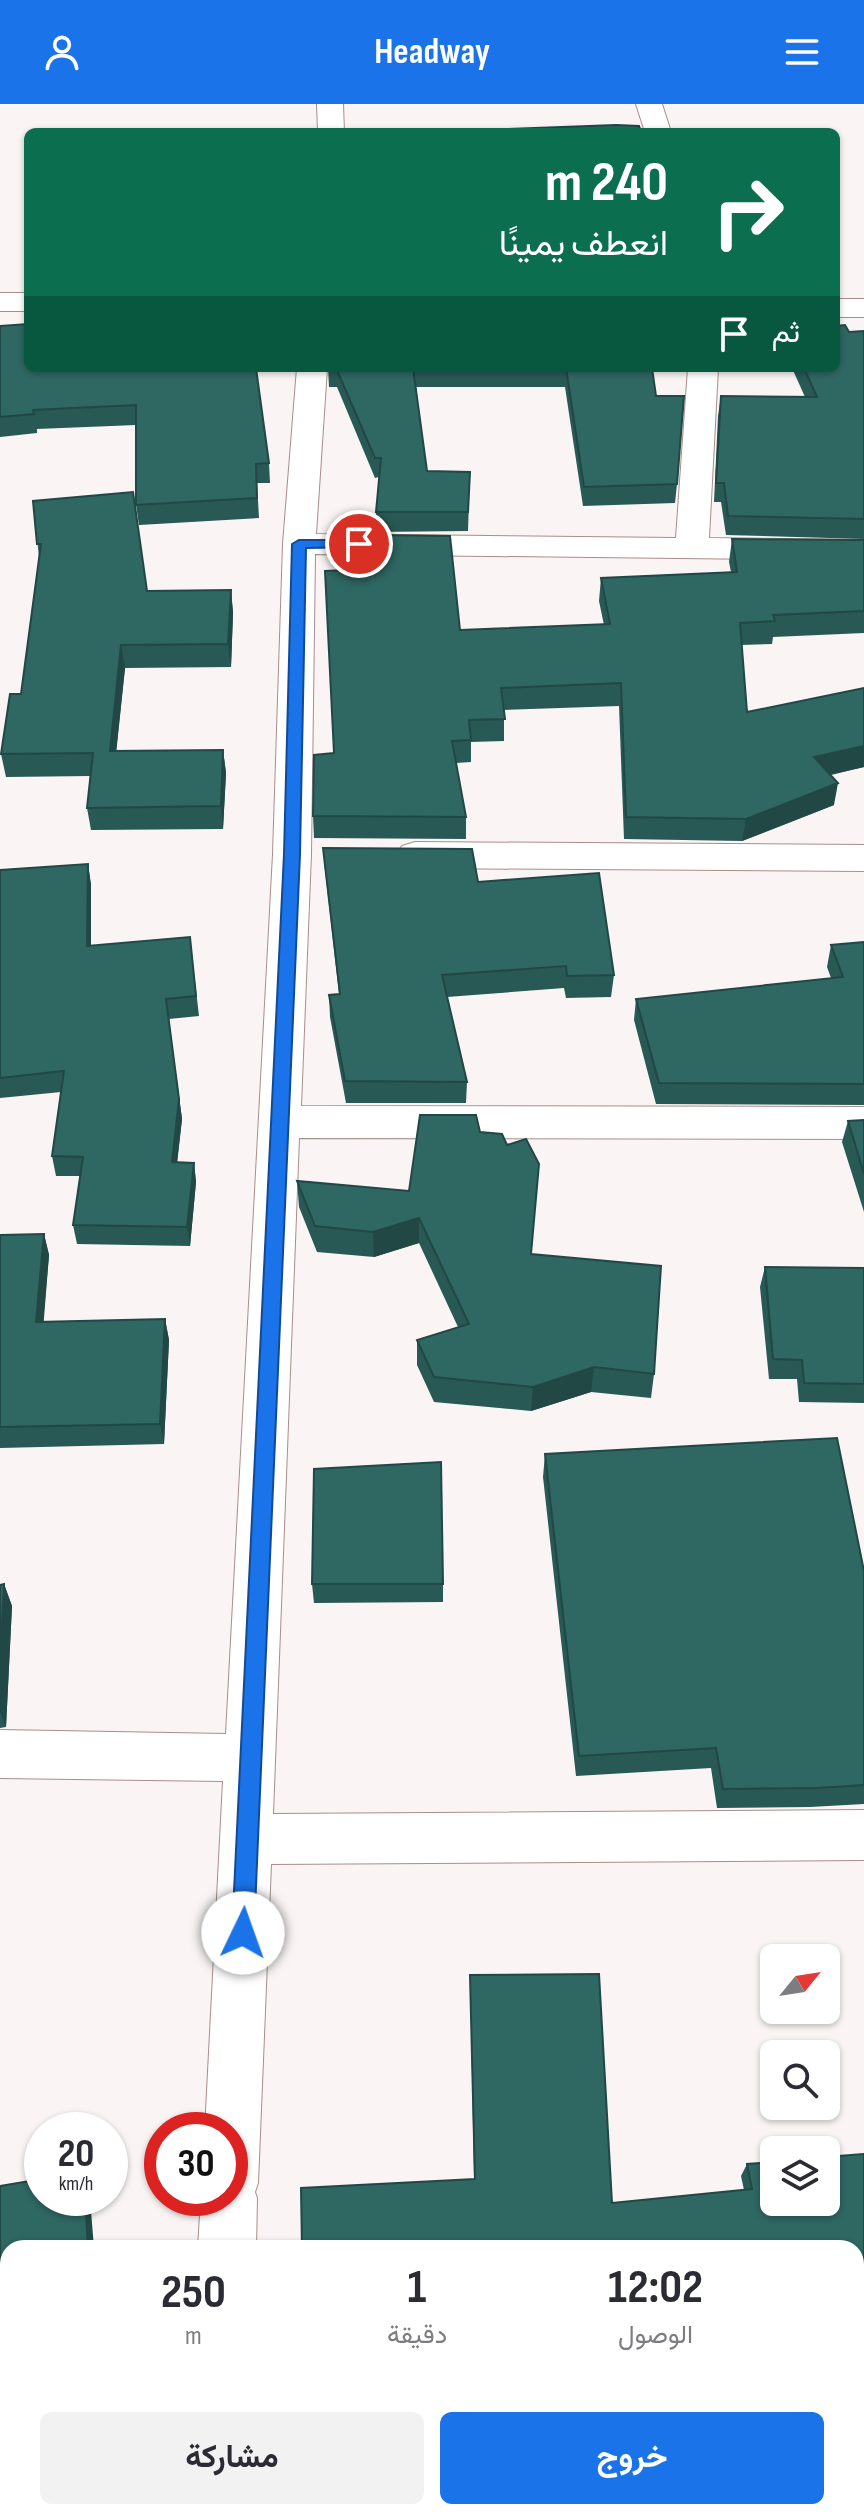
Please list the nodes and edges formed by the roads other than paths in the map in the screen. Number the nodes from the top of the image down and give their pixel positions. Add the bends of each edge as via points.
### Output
1 (330, 104) edge
2 (649, 104) edge
3 (331, 128) edge
4 (657, 128) edge
5 (0, 302) edge
6 (24, 302) edge
7 (840, 308) edge
8 (864, 308) edge
9 (312, 372) edge
10 (703, 372) edge
11 (299, 544) junction
12 (692, 548) junction
13 (864, 550) edge
14 (388, 855) edge
15 (864, 858) edge
16 (278, 1122) junction
17 (864, 1123) edge
18 (0, 1754) edge
19 (251, 1758) junction
20 (864, 1835) edge
21 (248, 1839) junction
22 (234, 2112) edge
23 (228, 2216) edge
24 (227, 2240) edge

1 - 3 street
2 - 4 street
5 - 6 street
7 - 8 street
9 - 11 street
10 - 12 street
11 - 12 street
11 - 16 street via 308,854
12 - 13 street
14 - 15 street
16 - 17 street
16 - 19 street
18 - 19 street
19 - 21 street
20 - 21 street
21 - 22 street
23 - 24 street

